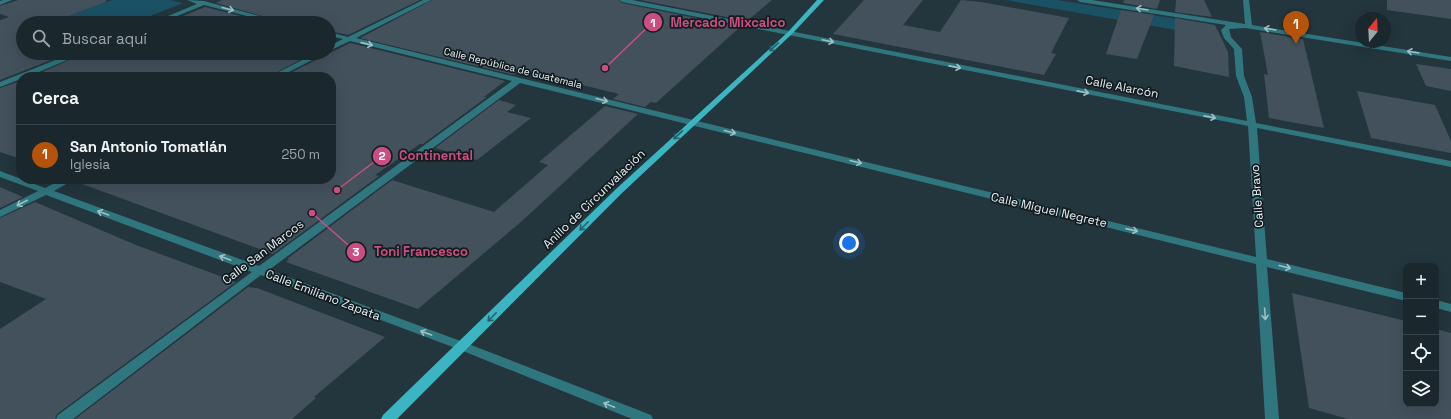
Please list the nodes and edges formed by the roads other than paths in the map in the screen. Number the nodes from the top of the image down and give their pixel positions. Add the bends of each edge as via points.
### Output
1 (9, 0) edge
2 (190, 0) edge
3 (211, 0) edge
4 (428, 0) edge
5 (622, 0) edge
6 (821, 0) edge
7 (1080, 0) edge
8 (1246, 0) edge
9 (0, 3) edge
10 (203, 3) junction
11 (171, 16) edge
12 (255, 16) edge
13 (1249, 26) junction
14 (790, 33) junction
15 (336, 36) edge
16 (349, 39) junction
17 (336, 46) edge
18 (1451, 59) edge
19 (62, 60) edge
20 (308, 60) edge
21 (32, 72) edge
22 (283, 72) edge
23 (16, 79) edge
24 (519, 80) junction
25 (0, 85) edge
26 (692, 122) junction
27 (1252, 125) junction
28 (1451, 164) edge
29 (0, 174) edge
30 (16, 181) edge
31 (24, 184) edge
32 (60, 184) edge
33 (44, 192) junction
34 (0, 214) edge
35 (1262, 261) junction
36 (260, 270) junction
37 (1403, 295) edge
38 (1439, 305) edge
39 (1451, 308) edge
40 (462, 346) junction
41 (63, 419) edge
42 (388, 419) edge
43 (646, 419) edge
44 (1272, 419) edge

1 - 9 street
2 - 10 street
3 - 10 street
4 - 16 street
5 - 14 street, Calle Alarcón
6 - 14 main road, Anillo de Circunvalación
13 -> 7 street
8 - 13 street
10 - 11 street
10 -> 12 street
18 -> 13 street
13 - 27 street, Calle Bravo via 1232,25 1225,30 1228,38 1238,49 1240,76 1248,97
14 -> 26 main road, Anillo de Circunvalación
14 -> 27 street, Calle Alarcón
15 - 16 street, Calle República de Guatemala
16 - 17 street
16 -> 24 street, Calle República de Guatemala
19 - 21 street
20 - 22 street
23 - 25 street
24 -> 26 street, Calle República de Guatemala
24 - 36 street, Calle San Marcos
26 -> 35 street, Calle Miguel Negrete
26 -> 40 main road, Anillo de Circunvalación
27 - 28 street, Calle Alarcón
27 - 35 street, Calle Bravo
29 - 30 street, Calle Emiliano Zapata
31 - 33 street, Calle Emiliano Zapata
32 - 33 street
33 -> 34 street
36 -> 33 street, Calle Emiliano Zapata
35 -> 37 street, Calle Miguel Negrete
35 -> 44 street, Calle Bravo
40 -> 36 street, Calle Emiliano Zapata
36 - 41 street, Calle San Marcos
38 - 39 street
40 - 42 main road, Anillo de Circunvalación
43 -> 40 street, Calle Emiliano Zapata

